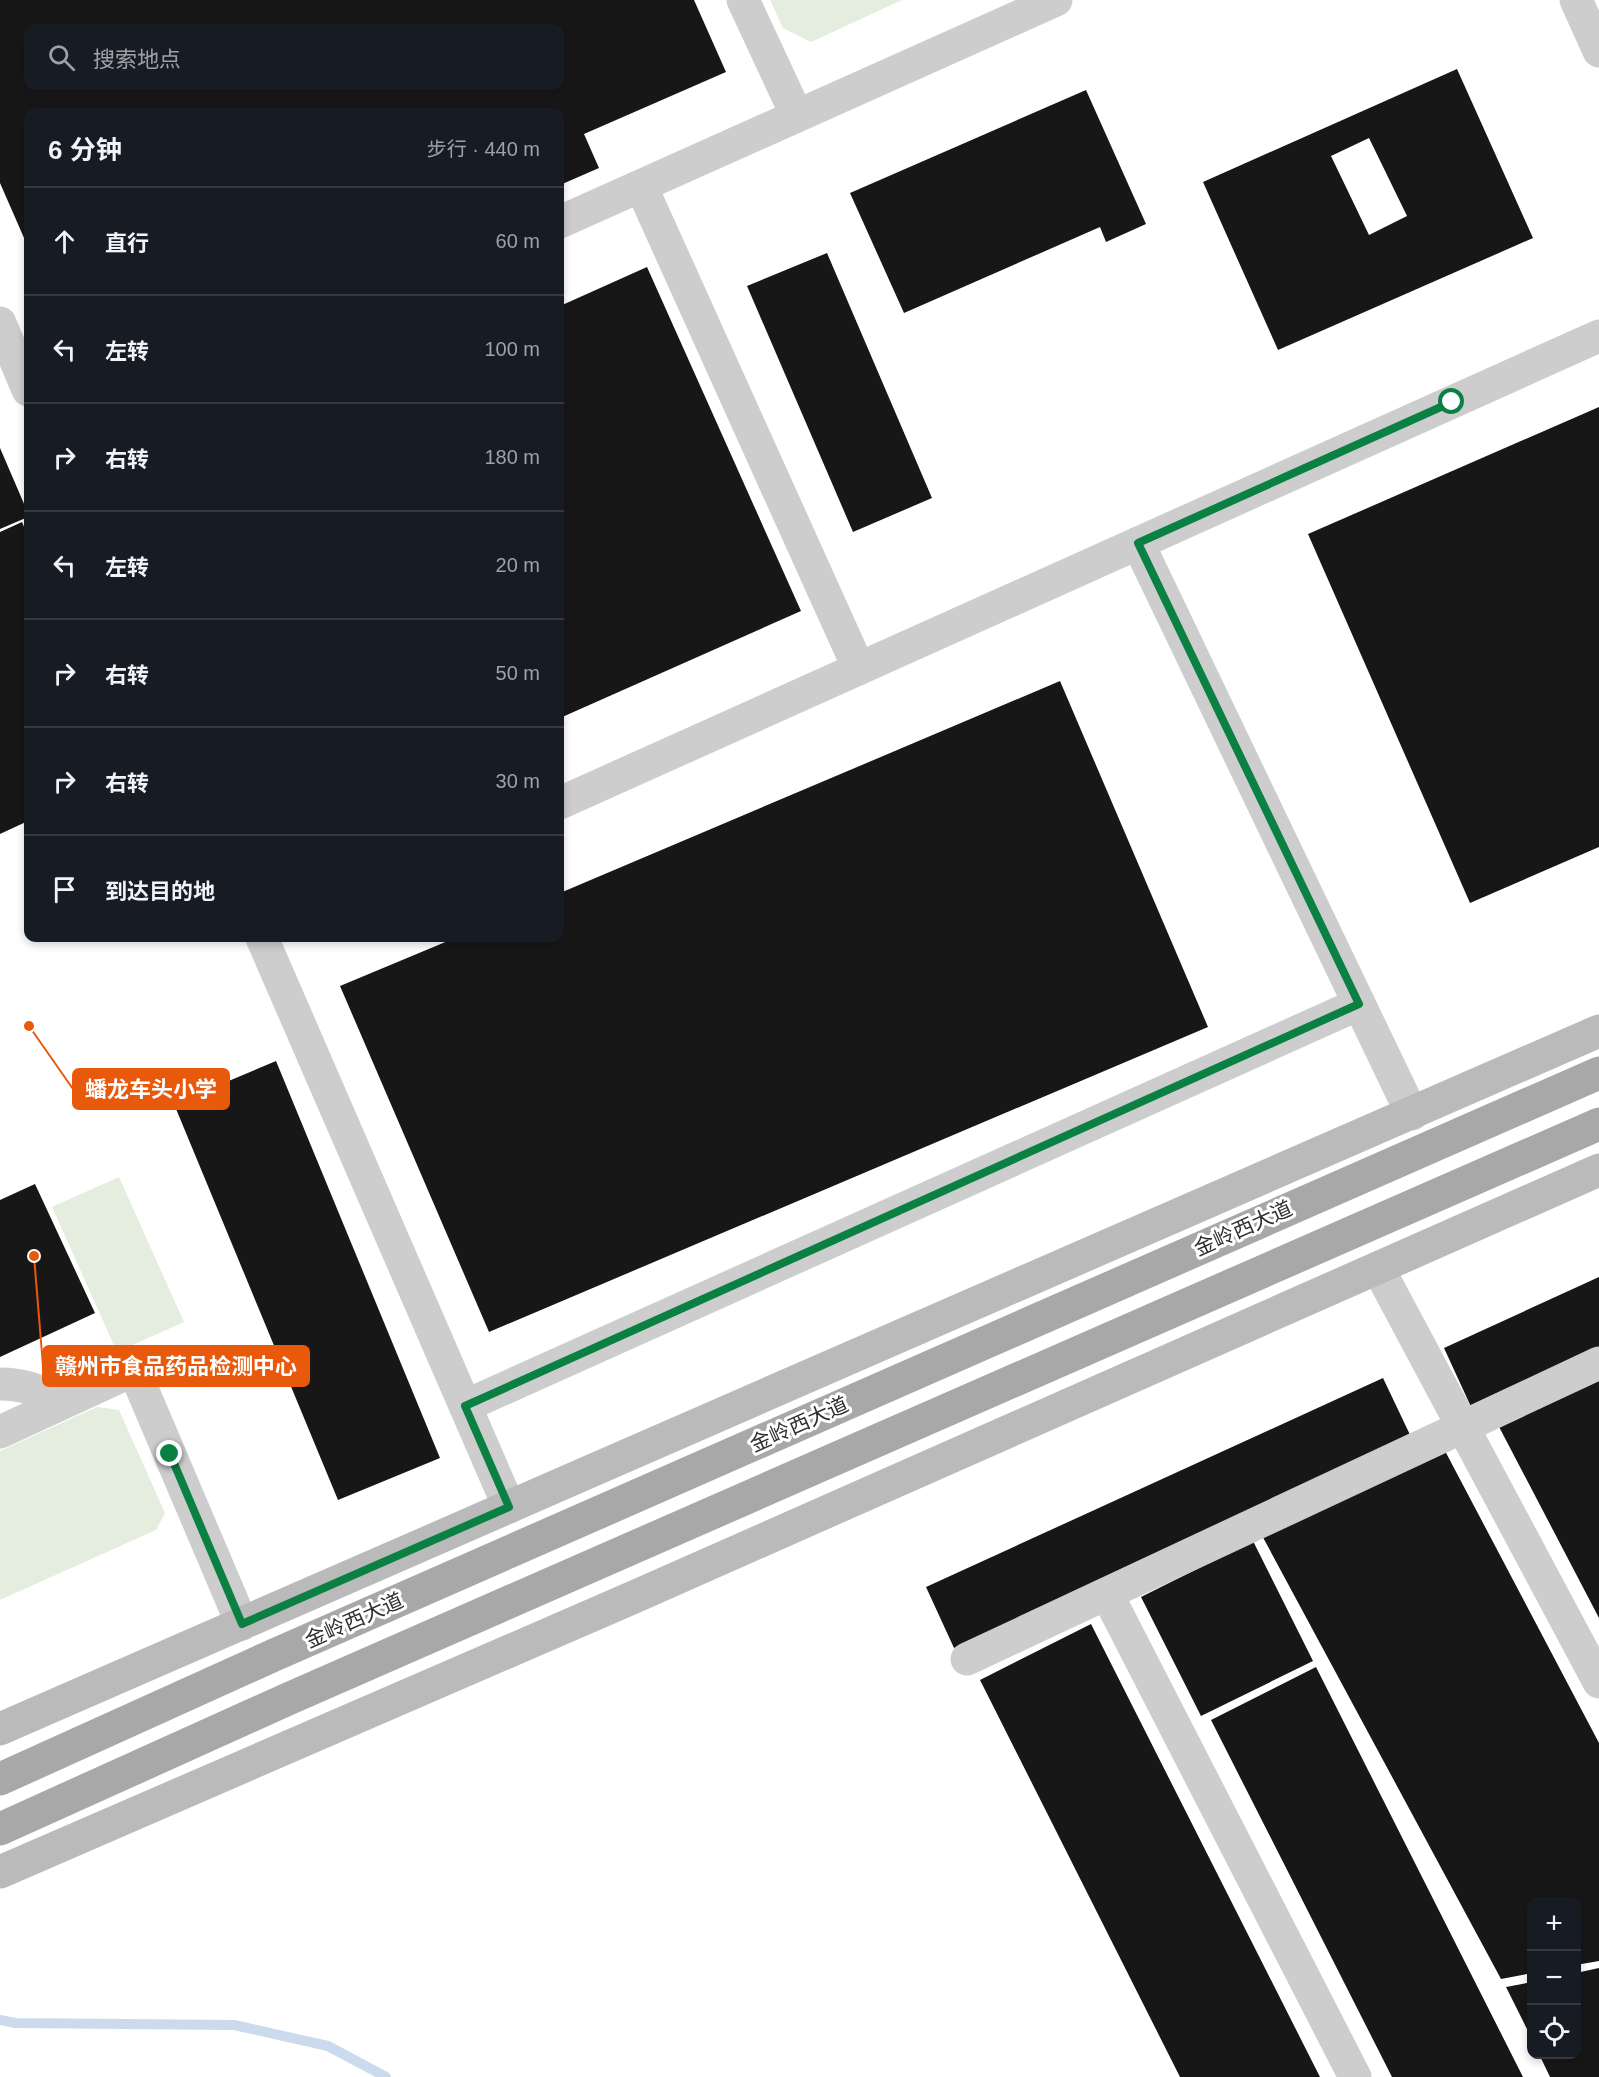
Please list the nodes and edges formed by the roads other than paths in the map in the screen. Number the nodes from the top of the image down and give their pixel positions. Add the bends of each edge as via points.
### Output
1 (743, 0) edge
2 (1056, 0) edge
3 (1576, 0) edge
4 (1599, 51) edge
5 (797, 116) junction
6 (641, 186) junction
7 (564, 220) edge
8 (0, 323) edge
9 (1599, 336) edge
10 (24, 380) edge
11 (1138, 543) junction
12 (859, 669) junction
13 (564, 801) edge
14 (264, 942) edge
15 (1359, 1004) junction
16 (1599, 1031) edge
17 (1599, 1073) edge
18 (1412, 1114) junction
19 (1599, 1124) edge
20 (1599, 1170) edge
21 (1378, 1268) junction
22 (1599, 1363) edge
23 (0, 1384) edge
24 (62, 1403) junction
25 (465, 1406) junction
26 (1462, 1426) junction
27 (0, 1432) edge
28 (509, 1507) junction
29 (1107, 1594) junction
30 (242, 1624) junction
31 (967, 1659) dead end
32 (1599, 1682) edge
33 (0, 1729) edge
34 (0, 1779) edge
35 (0, 1829) edge
36 (0, 1872) edge
37 (1355, 2077) edge

1 - 5 street
2 - 5 street
3 - 4 street
5 - 6 street
6 - 7 street
6 - 12 street
8 - 10 street
9 - 11 street
11 - 12 street
11 - 15 street
12 - 13 street
14 - 25 street
15 - 18 street
15 - 25 street
16 - 18 street
17 - 34 main road, 金岭西大道
18 - 28 street
19 - 35 main road
20 - 21 street
21 - 26 street
21 - 36 street
22 - 26 street
23 - 24 street via 44,1392
24 - 27 street
24 - 30 street via 134,1370
25 - 28 street
26 - 29 street
26 - 32 street
28 - 30 street
29 - 31 street
29 - 37 street
30 - 33 street

